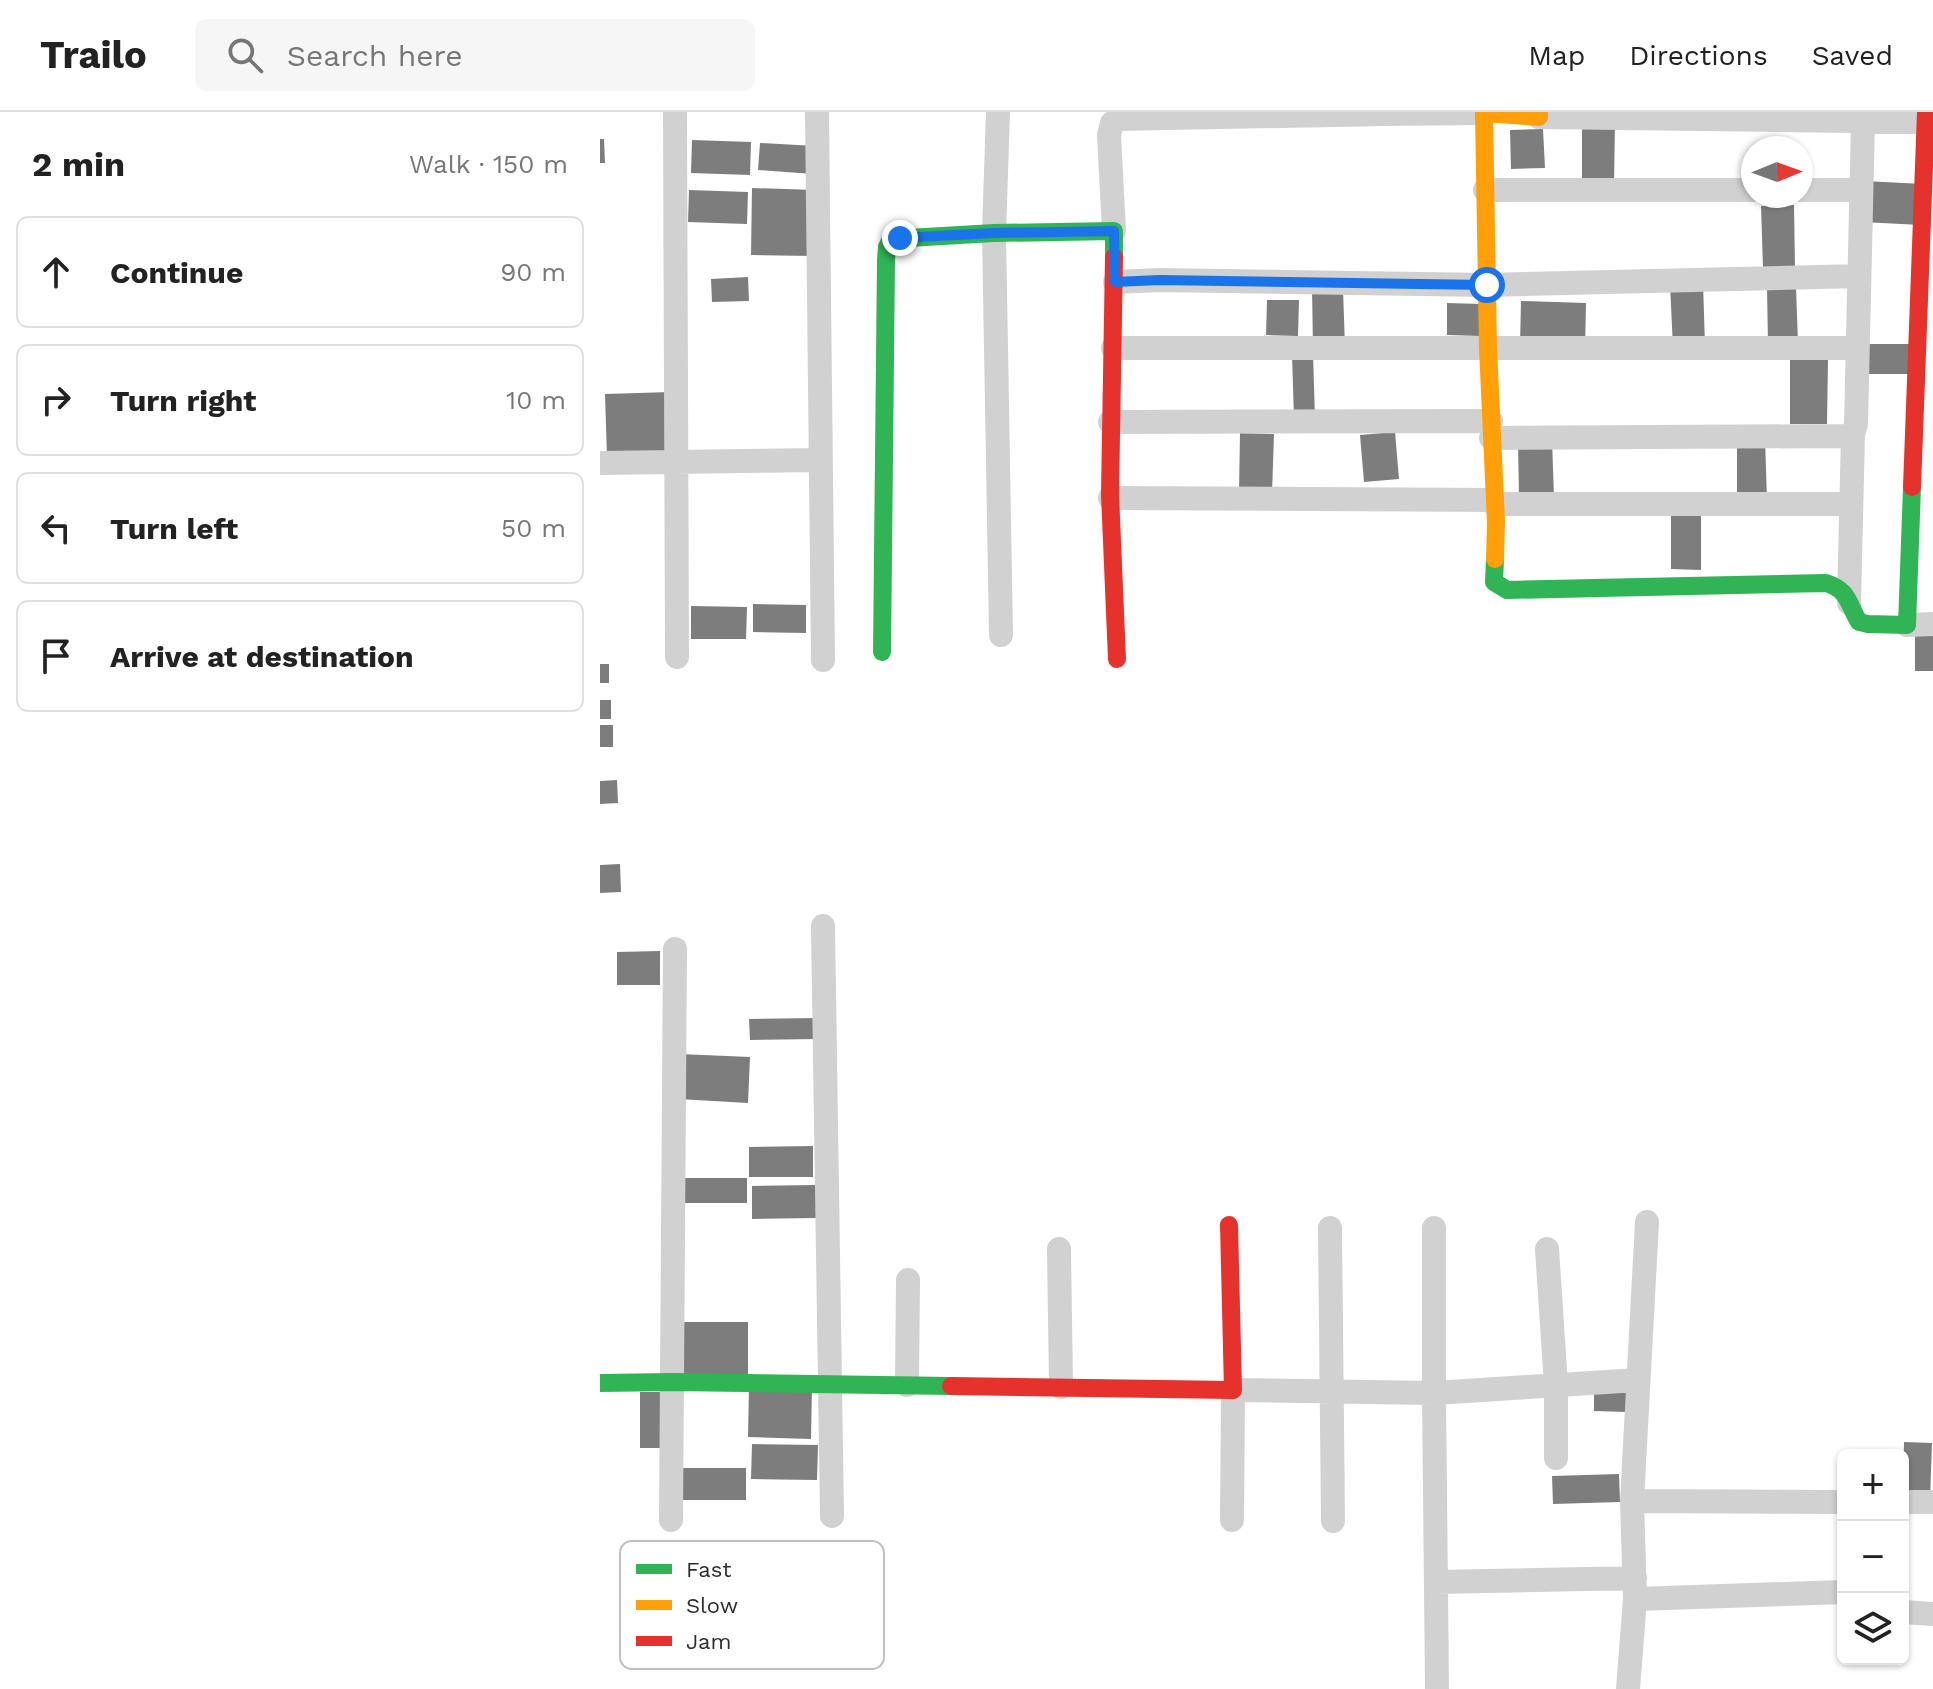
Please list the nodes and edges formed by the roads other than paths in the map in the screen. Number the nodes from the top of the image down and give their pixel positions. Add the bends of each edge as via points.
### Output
1 (675, 112) edge
2 (817, 112) edge
3 (998, 112) edge
4 (1384, 113) edge
5 (1484, 113) edge
6 (1539, 114) edge
7 (1156, 115) edge
8 (1607, 115) edge
9 (1816, 116) edge
10 (1928, 119) edge
11 (1863, 121) junction
12 (1485, 190) junction
13 (1741, 190) edge
14 (1813, 190) edge
15 (1861, 190) junction
16 (1114, 231) junction
17 (994, 233) junction
18 (1859, 276) junction
19 (1115, 282) junction
20 (1487, 285) junction
21 (1113, 348) junction
22 (1488, 348) junction
23 (1857, 348) junction
24 (1110, 422) junction
25 (1491, 429) junction
26 (1853, 434) junction
27 (820, 460) junction
28 (600, 463) edge
29 (676, 463) junction
30 (1110, 498) junction
31 (1494, 502) junction
32 (1851, 504) junction
33 (1849, 603) junction
34 (1933, 624) edge
35 (1907, 625) junction
36 (1001, 635) dead end
37 (882, 652) dead end
38 (677, 657) dead end
39 (1117, 659) dead end
40 (823, 660) dead end
41 (823, 926) dead end
42 (675, 949) dead end
43 (1647, 1222) dead end
44 (1229, 1225) dead end
45 (1330, 1228) dead end
46 (1434, 1228) dead end
47 (1059, 1249) dead end
48 (1547, 1249) dead end
49 (908, 1280) dead end
50 (1638, 1380) junction
51 (672, 1382) junction
52 (600, 1383) edge
53 (831, 1385) junction
54 (907, 1385) junction
55 (1556, 1385) junction
56 (1061, 1387) junction
57 (1233, 1390) junction
58 (1333, 1392) junction
59 (1434, 1393) junction
60 (1556, 1458) dead end
61 (1632, 1501) junction
62 (1837, 1502) edge
63 (1909, 1502) edge
64 (1933, 1502) edge
65 (832, 1516) dead end
66 (671, 1520) dead end
67 (1232, 1520) dead end
68 (1333, 1521) dead end
69 (1436, 1582) junction
70 (1635, 1589) junction
71 (1837, 1592) edge
72 (1909, 1612) edge
73 (1933, 1614) edge
74 (1415, 1689) edge
75 (1437, 1689) edge
76 (1446, 1689) edge
77 (1628, 1689) edge

1 - 29 street
2 - 27 street
3 - 17 street
4 - 5 street
4 - 7 street
5 - 6 street
5 - 12 street
6 - 8 street
7 - 16 street via 1112,123
8 - 9 street
9 - 11 street
10 - 11 street
10 - 35 street
11 - 15 street
12 - 13 street
12 - 20 street
14 - 15 street
15 - 18 street
16 - 17 street
16 - 19 street
17 - 36 street
17 - 37 street via 891,239 887,247
18 - 20 street
18 - 23 street
19 - 20 street
19 - 21 street
20 - 22 street
21 - 22 street
21 - 24 street
22 - 23 street
22 - 25 street
23 - 26 street
24 - 25 street
24 - 30 street
25 - 26 street
25 - 31 street
26 - 32 street
27 - 29 street
27 - 40 street
28 - 29 street
29 - 38 street
30 - 31 street
30 - 39 street
31 - 32 street
31 - 33 street via 1494,582 1507,590 1826,583 1838,585
32 - 33 street
33 - 35 street via 1859,622
34 - 35 street
41 - 53 street
42 - 51 street
43 - 50 street
44 - 57 street
45 - 58 street
46 - 59 street
47 - 56 street
48 - 55 street
49 - 54 street
50 - 55 street
50 - 61 street
51 - 52 street
51 - 53 street
51 - 66 street
53 - 54 street
53 - 65 street
54 - 56 street
55 - 59 street
55 - 60 street
56 - 57 street
57 - 58 street
57 - 67 street
58 - 59 street
58 - 68 street
59 - 69 street
61 - 62 street
61 - 70 street
63 - 64 street
69 - 70 street
69 - 75 street
70 - 71 street
70 - 77 street
72 - 73 street
74 - 75 street
75 - 76 street

